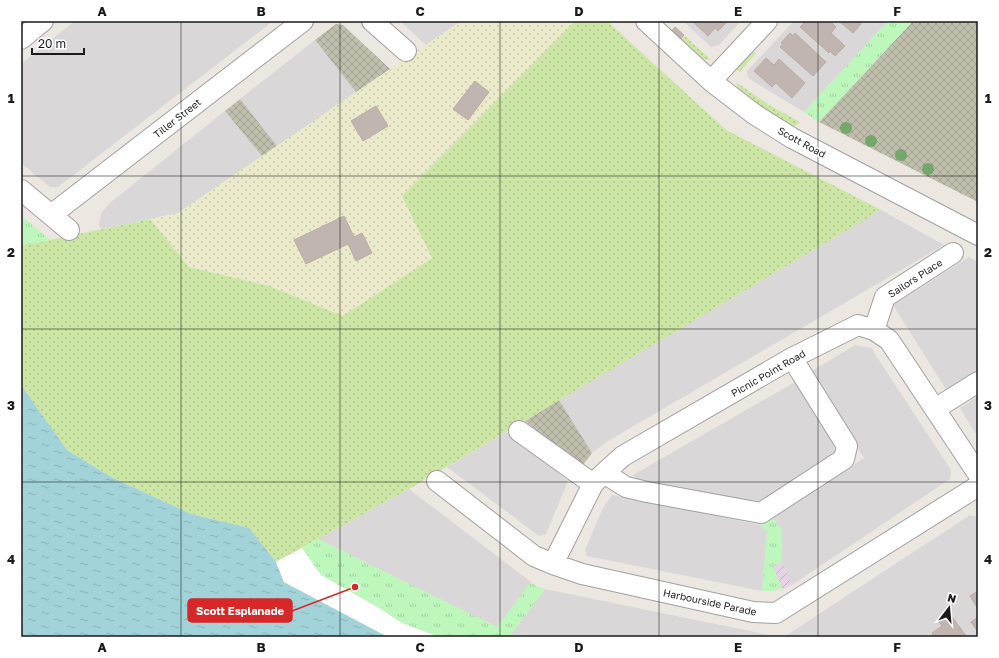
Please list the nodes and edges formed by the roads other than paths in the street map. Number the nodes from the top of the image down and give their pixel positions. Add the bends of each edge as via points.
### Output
1 (43, 21) edge
2 (303, 21) edge
3 (372, 21) edge
4 (646, 21) edge
5 (767, 21) edge
6 (21, 39) edge
7 (406, 51) dead end
8 (711, 81) junction
9 (21, 190) edge
10 (51, 215) junction
11 (69, 230) dead end
12 (978, 235) edge
13 (954, 253) dead end
14 (874, 330) junction
15 (792, 358) junction
16 (978, 382) edge
17 (935, 409) junction
18 (519, 431) dead end
19 (978, 474) edge
20 (598, 479) junction
21 (437, 481) dead end
22 (978, 486) edge
23 (553, 564) junction

1 - 6 street
2 - 10 street, Tiller Street
3 - 7 street
4 - 8 street, Scott Road
5 - 8 street
8 - 12 street, Scott Road via 754,114 792,138
9 - 10 street
10 - 11 street
13 - 14 street, Sailors Place via 884,297
14 - 15 street, Picnic Point Road via 858,325
14 - 17 street, Picnic Point Road via 889,340
15 - 20 street, Picnic Point Road via 623,456
15 - 20 street via 846,446 844,459 761,512 647,492
16 - 17 street
17 - 19 street, Picnic Point Road
18 - 20 street
20 - 23 street, Picnic Point Road
21 - 23 street, Harbourside Parade via 534,556
22 - 23 street, Harbourside Parade via 776,613 753,612 582,574

